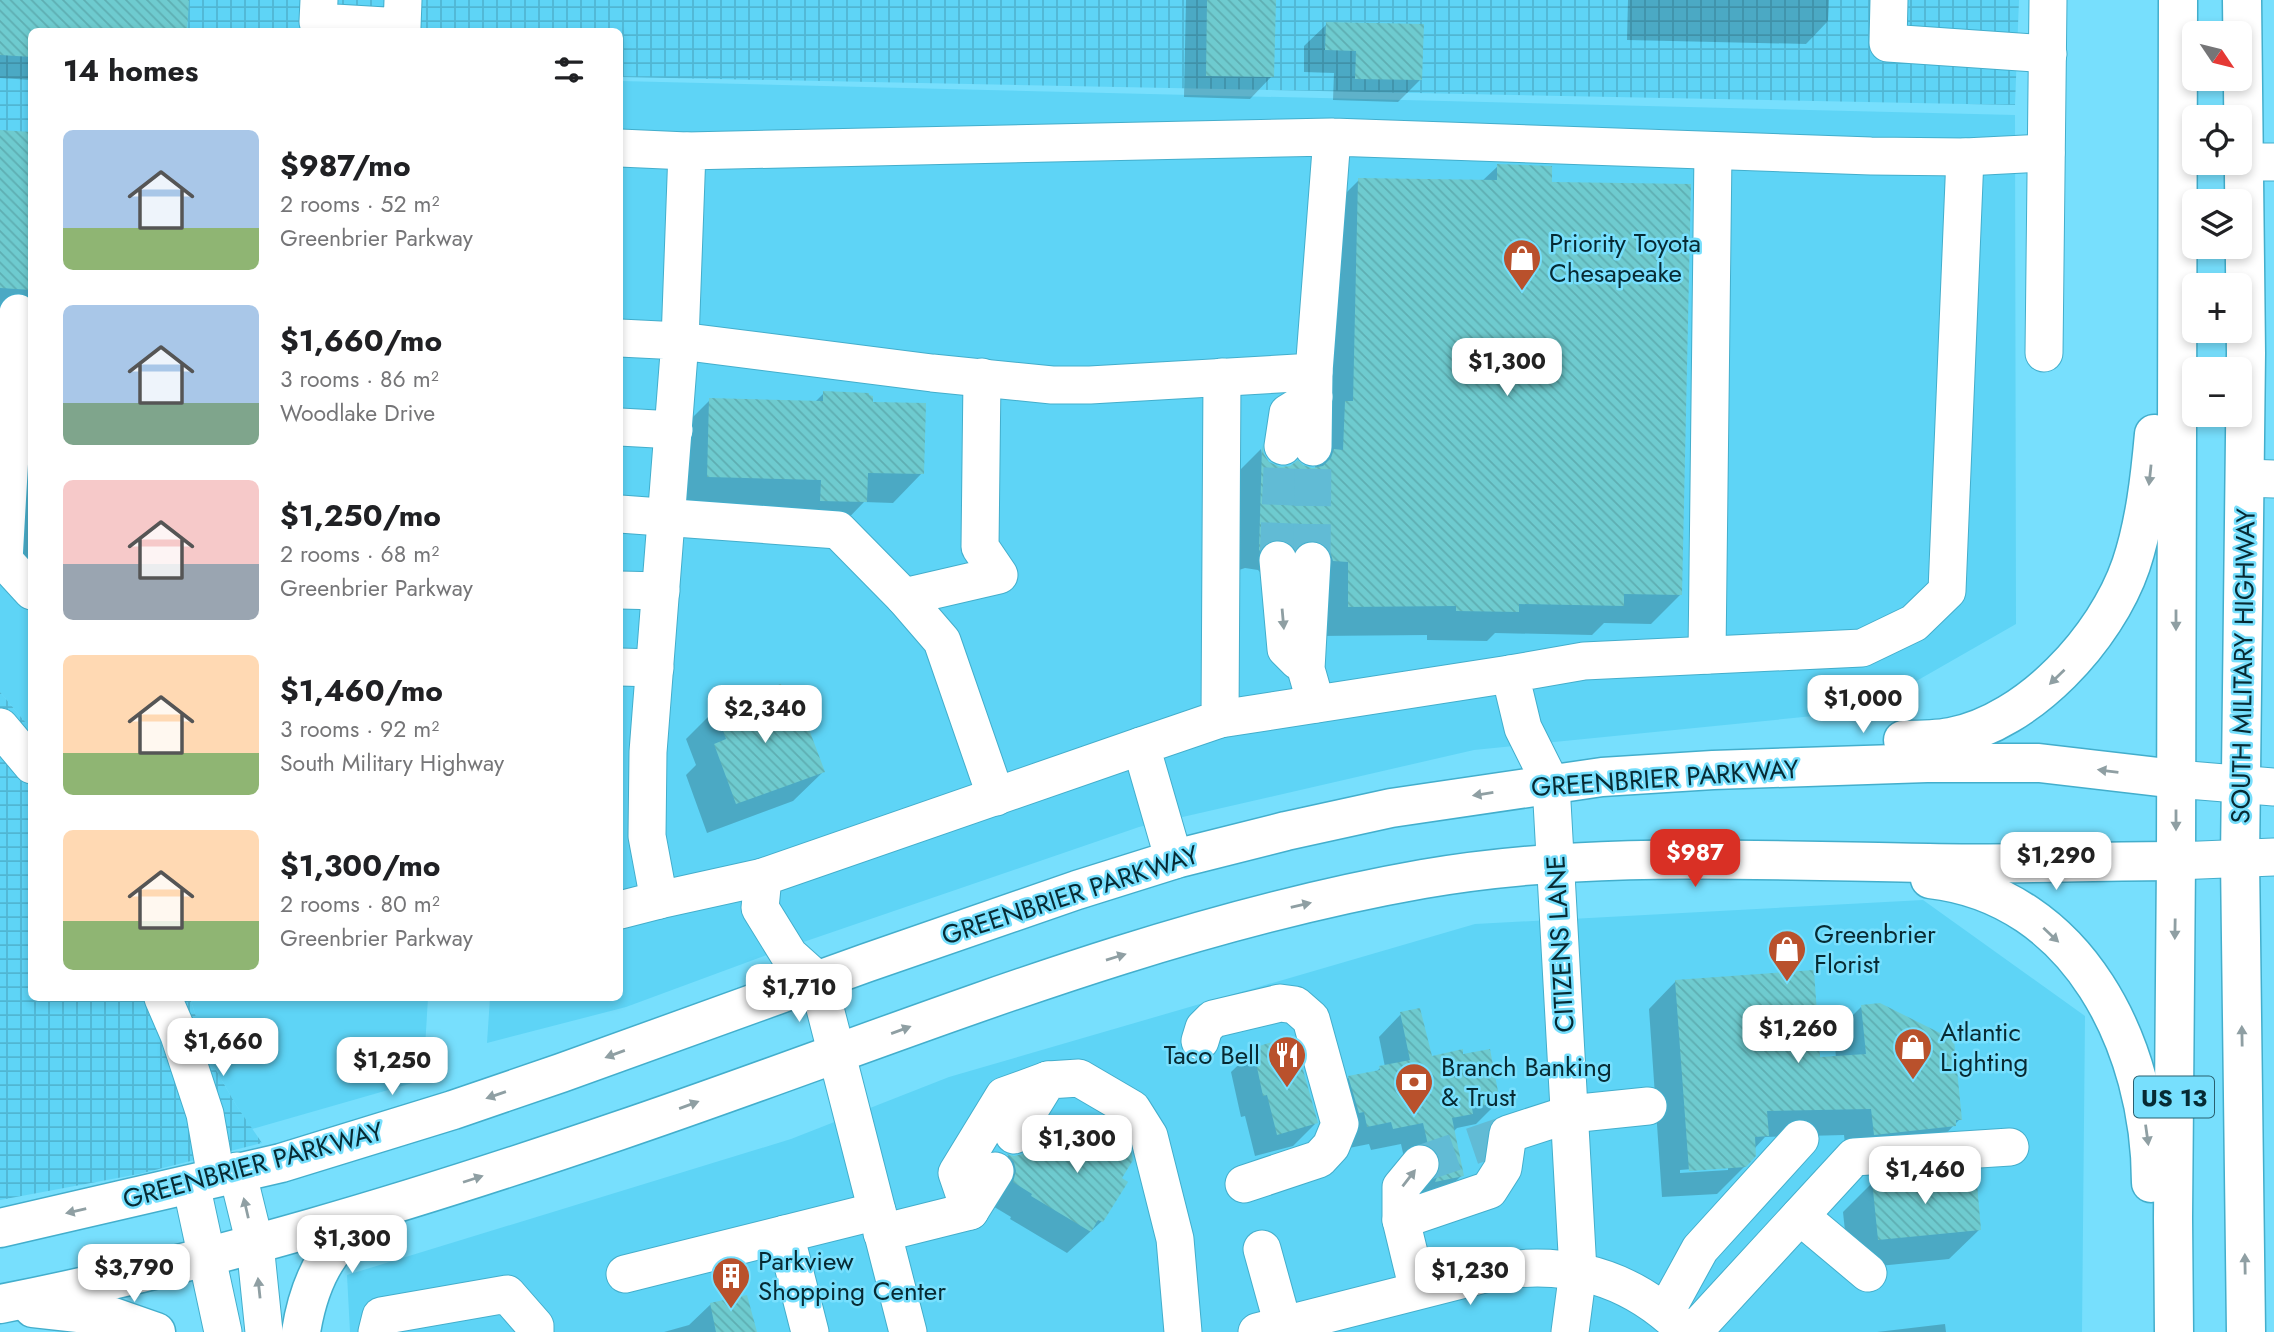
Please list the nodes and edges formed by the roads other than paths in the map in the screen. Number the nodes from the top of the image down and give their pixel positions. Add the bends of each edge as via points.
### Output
1 (319, 0) edge
2 (403, 0) edge
3 (1889, 0) edge
4 (2048, 0) edge
5 (2178, 0) edge
6 (2242, 0) edge
7 (2048, 54) junction
8 (2177, 115) junction
9 (1332, 137) junction
10 (623, 148) edge
11 (687, 151) junction
12 (1713, 151) junction
13 (2046, 153) junction
14 (1965, 158) junction
15 (2259, 162) edge
16 (17, 312) edge
17 (623, 338) edge
18 (681, 341) junction
19 (2044, 353) dead end
20 (982, 377) junction
21 (1222, 377) junction
22 (1314, 384) junction
23 (623, 427) edge
24 (674, 430) junction
25 (1310, 448) tunnel mouth
26 (2259, 478) edge
27 (623, 514) edge
28 (667, 517) junction
29 (2, 559) edge
30 (1306, 561) tunnel mouth
31 (28, 587) edge
32 (623, 590) edge
33 (661, 591) junction
34 (904, 597) junction
35 (1707, 655) junction
36 (637, 667) edge
37 (1510, 674) junction
38 (1316, 704) junction
39 (1220, 719) junction
40 (0, 727) edge
41 (1140, 746) junction
42 (634, 751) edge
43 (28, 760) edge
44 (1778, 768) junction
45 (2176, 779) junction
46 (1551, 784) junction
47 (2258, 785) edge
48 (996, 797) junction
49 (633, 836) edge
50 (2257, 858) edge
51 (1730, 859) junction
52 (1174, 860) junction
53 (2176, 861) junction
54 (1555, 863) junction
55 (763, 877) junction
56 (659, 900) junction
57 (623, 909) edge
58 (818, 981) junction
59 (164, 1001) edge
60 (1200, 1041) dead end
61 (836, 1054) junction
62 (1048, 1080) junction
63 (1648, 1106) dead end
64 (1570, 1114) junction
65 (1014, 1135) dead end
66 (1800, 1139) dead end
67 (2010, 1147) dead end
68 (1420, 1164) tunnel mouth
69 (995, 1171) dead end
70 (215, 1178) junction
71 (1244, 1184) dead end
72 (382, 1207) junction
73 (970, 1210) junction
74 (1800, 1216) junction
75 (1401, 1220) junction
76 (880, 1222) junction
77 (0, 1228) edge
78 (785, 1234) junction
79 (255, 1244) junction
80 (1262, 1248) dead end
81 (207, 1257) junction
82 (1578, 1271) junction
83 (1868, 1273) dead end
84 (625, 1274) dead end
85 (1418, 1290) junction
86 (0, 1304) edge
87 (1682, 1325) edge
88 (1270, 1329) edge
89 (156, 1332) edge
90 (223, 1332) edge
91 (264, 1332) edge
92 (301, 1332) edge
93 (377, 1332) edge
94 (535, 1332) edge
95 (810, 1332) edge
96 (908, 1332) edge
97 (1183, 1332) edge
98 (1570, 1332) edge
99 (2154, 1332) edge
100 (2174, 1332) edge
101 (2246, 1332) edge

1 - 2 street via 318,22 401,27
3 - 7 street via 1888,43
4 - 7 street
5 - 8 main road, US 13
6 - 15 main road, SOUTH MILITARY HIGHWAY / US 13
7 - 13 street
8 -> 44 main road via 2156,247 2150,481 2130,567 2109,612 2073,661 2047,686 1986,725 1953,737 1874,740
8 -> 45 main road, US 13
9 - 11 street
9 - 12 street
9 - 22 street
10 - 11 street
11 - 18 street
12 - 14 street
12 - 35 street
13 - 14 street
13 - 19 street
14 - 35 street via 1947,591 1914,623 1862,648
15 - 26 main road, SOUTH MILITARY HIGHWAY / US 13
16 - 29 street
17 - 18 street
18 - 20 street
18 - 24 street
20 - 21 street via 1052,385
20 - 34 street via 980,547 999,575
21 - 22 street
21 - 39 street
22 - 25 street
23 - 24 street
24 - 28 street
26 - 47 main road, SOUTH MILITARY HIGHWAY / US 13
27 - 28 street
28 - 33 street
28 - 34 street via 838,530
29 - 31 street
30 - 38 street via 1306,669
32 - 33 street
33 - 36 street
34 - 48 street via 942,641
35 - 37 street via 1584,661
36 - 42 street
37 - 38 street
37 - 46 street via 1523,728
38 - 39 street
39 - 41 street
40 - 43 street
41 - 48 street
41 - 52 street
42 - 49 street
45 -> 44 main road, GREENBRIER PARKWAY via 2039,762
44 - 46 main road, GREENBRIER PARKWAY
45 - 47 street
45 -> 53 main road, US 13
46 -> 52 main road, GREENBRIER PARKWAY via 1391,808
46 - 54 street, CITIZENS LANE
47 - 50 main road, SOUTH MILITARY HIGHWAY / US 13
48 - 55 street
49 - 56 street
50 - 53 street
101 -> 50 main road, SOUTH MILITARY HIGHWAY / US 13
51 - 53 main road via 1935,864
51 - 54 main road
51 -> 99 main road via 1833,877 1919,878 1972,887 2022,911 2078,960 2115,1016 2135,1070 2151,1172
52 - 58 main road, GREENBRIER PARKWAY
53 -> 100 main road, US 13
61 -> 54 main road via 995,997 1243,918 1422,880
54 - 64 street, CITIZENS LANE
55 - 56 street
55 - 58 street via 760,908 789,955
56 - 57 street
58 - 61 street
58 -> 70 main road, GREENBRIER PARKWAY via 453,1110 281,1163
59 - 70 street via 205,1114
60 - 71 street via 1213,1019 1280,1003 1295,1005 1311,1019 1340,1124 1331,1146 1319,1159
72 -> 61 main road
61 - 76 street
62 - 65 street
62 - 73 street via 1004,1096 957,1173
62 - 97 street via 1079,1078 1132,1109 1149,1136 1175,1239
63 - 64 street
64 - 75 street via 1508,1134 1503,1168 1489,1190
64 - 82 street, CITIZENS LANE
66 - 87 street via 1700,1249
67 - 74 street via 1854,1157
75 -> 68 street via 1401,1186
69 - 73 street
70 -> 77 main road, GREENBRIER PARKWAY
79 -> 70 street
70 - 81 street
72 - 79 main road
72 - 92 main road via 338,1244 326,1261 309,1296
73 - 76 street
74 - 83 street
74 - 87 street
75 - 85 street
76 - 78 street
76 - 96 street
78 - 84 street
78 - 95 street
79 - 81 main road
91 -> 79 street
80 - 88 street
81 - 86 main road
81 - 90 street
82 - 85 street via 1515,1268
82 - 87 street via 1625,1286
82 - 98 street, CITIZENS LANE
85 - 88 street
86 - 89 main road via 113,1317
93 - 94 street via 381,1316 508,1294

